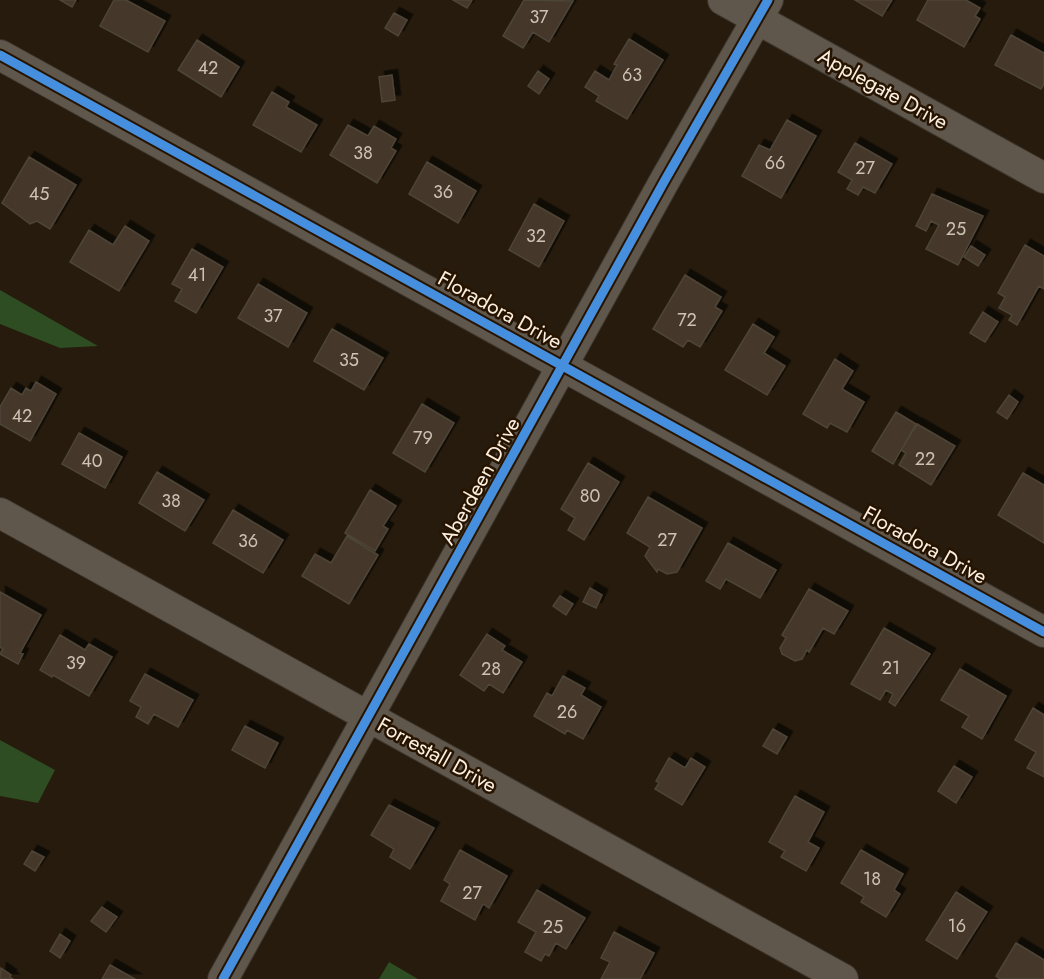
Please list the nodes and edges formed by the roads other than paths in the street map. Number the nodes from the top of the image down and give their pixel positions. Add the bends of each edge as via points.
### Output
1 (723, 0) edge
2 (763, 10) edge
3 (0, 55) edge
4 (1044, 178) edge
5 (564, 366) junction
6 (0, 513) edge
7 (1044, 632) edge
8 (369, 718) junction
9 (223, 979) edge
10 (843, 979) edge

1 - 2 street, Applegate Drive
2 - 4 street, Applegate Drive
2 - 5 street, Aberdeen Drive
3 - 5 street, Floradora Drive
5 - 7 street, Floradora Drive
5 - 8 street, Aberdeen Drive
6 - 8 street, Forrestall Drive
8 - 9 street, Aberdeen Drive
8 - 10 street, Forrestall Drive

